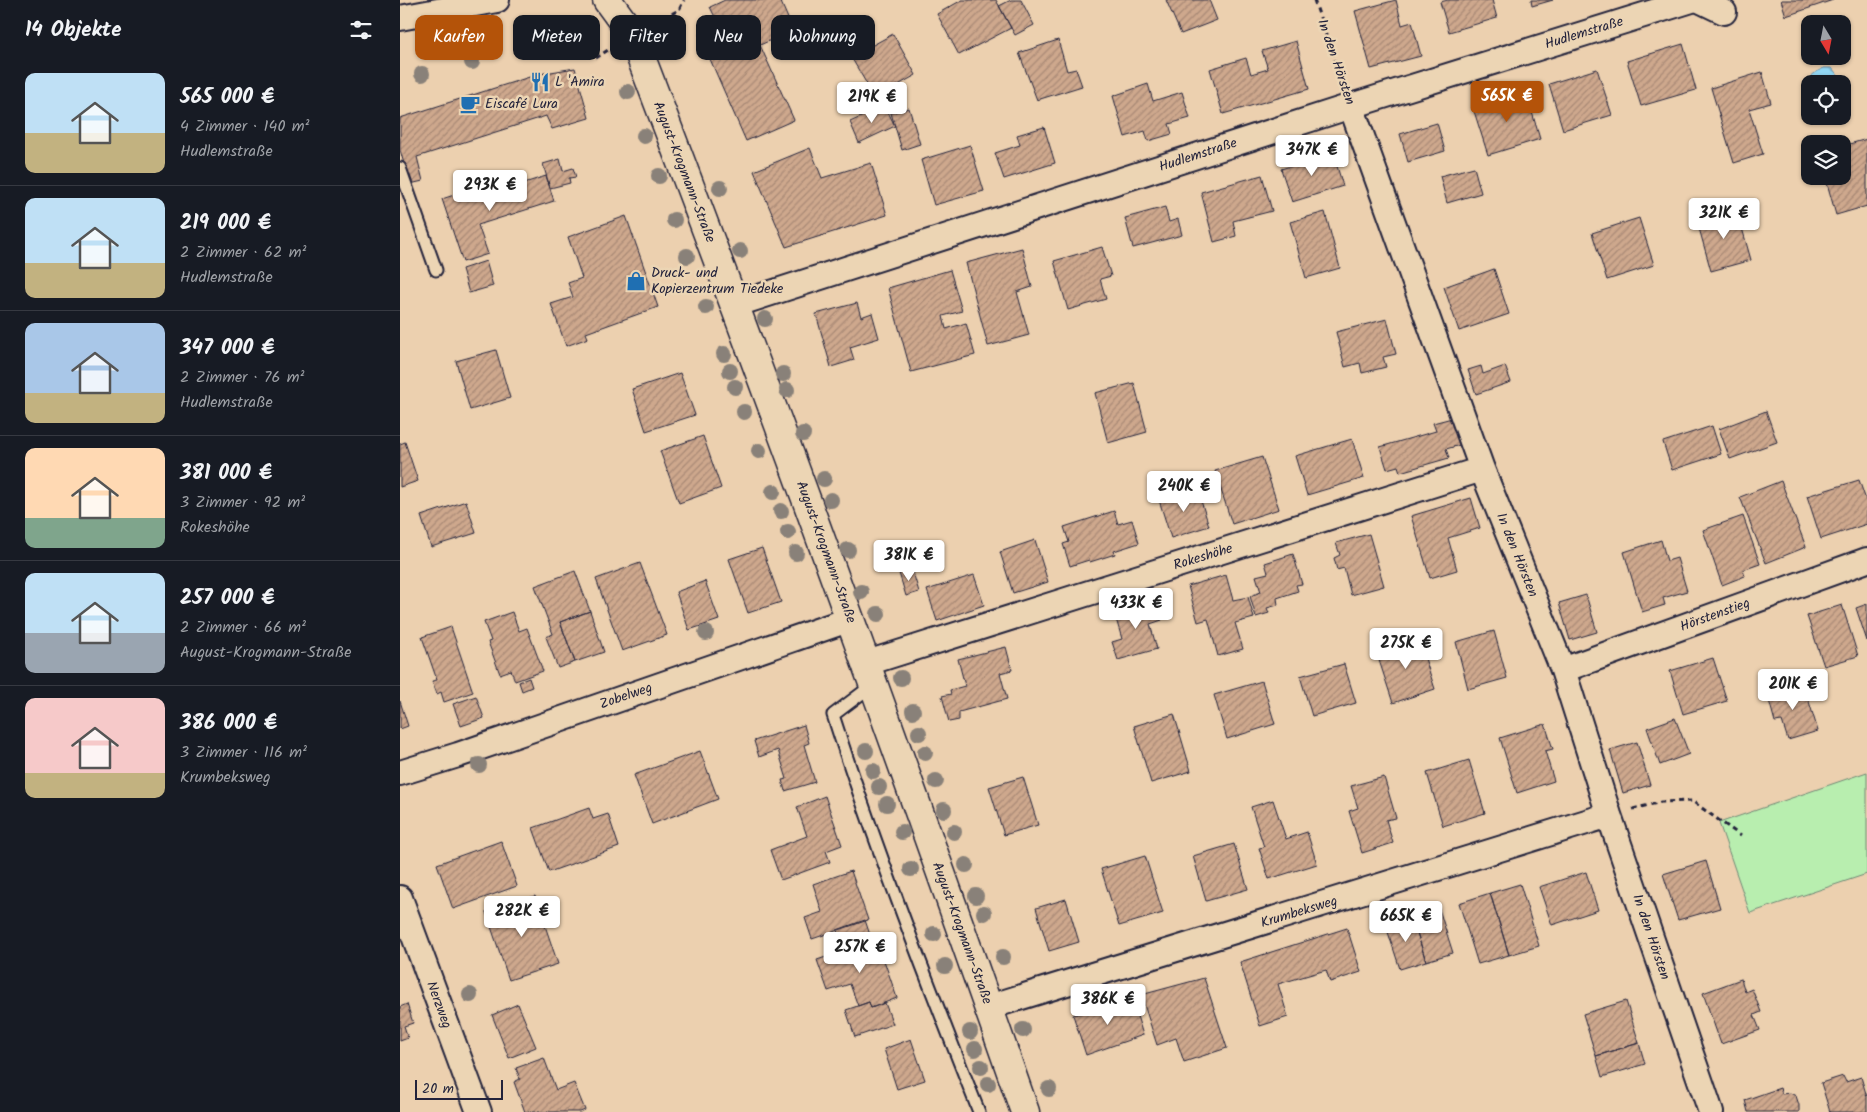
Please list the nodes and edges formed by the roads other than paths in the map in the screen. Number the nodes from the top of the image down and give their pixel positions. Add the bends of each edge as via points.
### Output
1 (497, 0) edge
2 (607, 0) edge
3 (1692, 0) edge
4 (1699, 0) edge
5 (1724, 12) dead end
6 (400, 18) edge
7 (1351, 106) junction
8 (400, 168) edge
9 (436, 270) dead end
10 (734, 305) junction
11 (1482, 469) junction
12 (1867, 560) edge
13 (851, 619) junction
14 (1562, 670) junction
15 (870, 674) junction
16 (400, 773) edge
17 (1609, 816) junction
18 (400, 898) edge
19 (408, 947) edge
20 (988, 1008) junction
21 (479, 1112) edge
22 (979, 1112) edge
23 (1025, 1112) edge
24 (1711, 1112) edge

1 - 6 street
2 - 10 main road, August-Krogmann-Straße via 632,34
3 - 7 street, Hudlemstraße
4 - 5 street
7 - 10 street, Hudlemstraße
7 - 11 street, In den Hörsten
8 - 9 lane
10 - 13 main road, August-Krogmann-Straße
11 - 14 street, In den Hörsten
11 - 15 street, Rokeshöhe
12 - 14 street, Hörstenstieg
13 - 15 main road, August-Krogmann-Straße
13 - 16 street, Zobelweg
14 - 17 street, In den Hörsten
15 - 20 main road, August-Krogmann-Straße
15 - 22 lane via 833,715 936,1003
17 - 20 street, Krumbeksweg
17 - 24 street, In den Hörsten
18 - 19 street, Nerzweg
19 - 21 street, Nerzweg
20 - 23 main road, August-Krogmann-Straße

